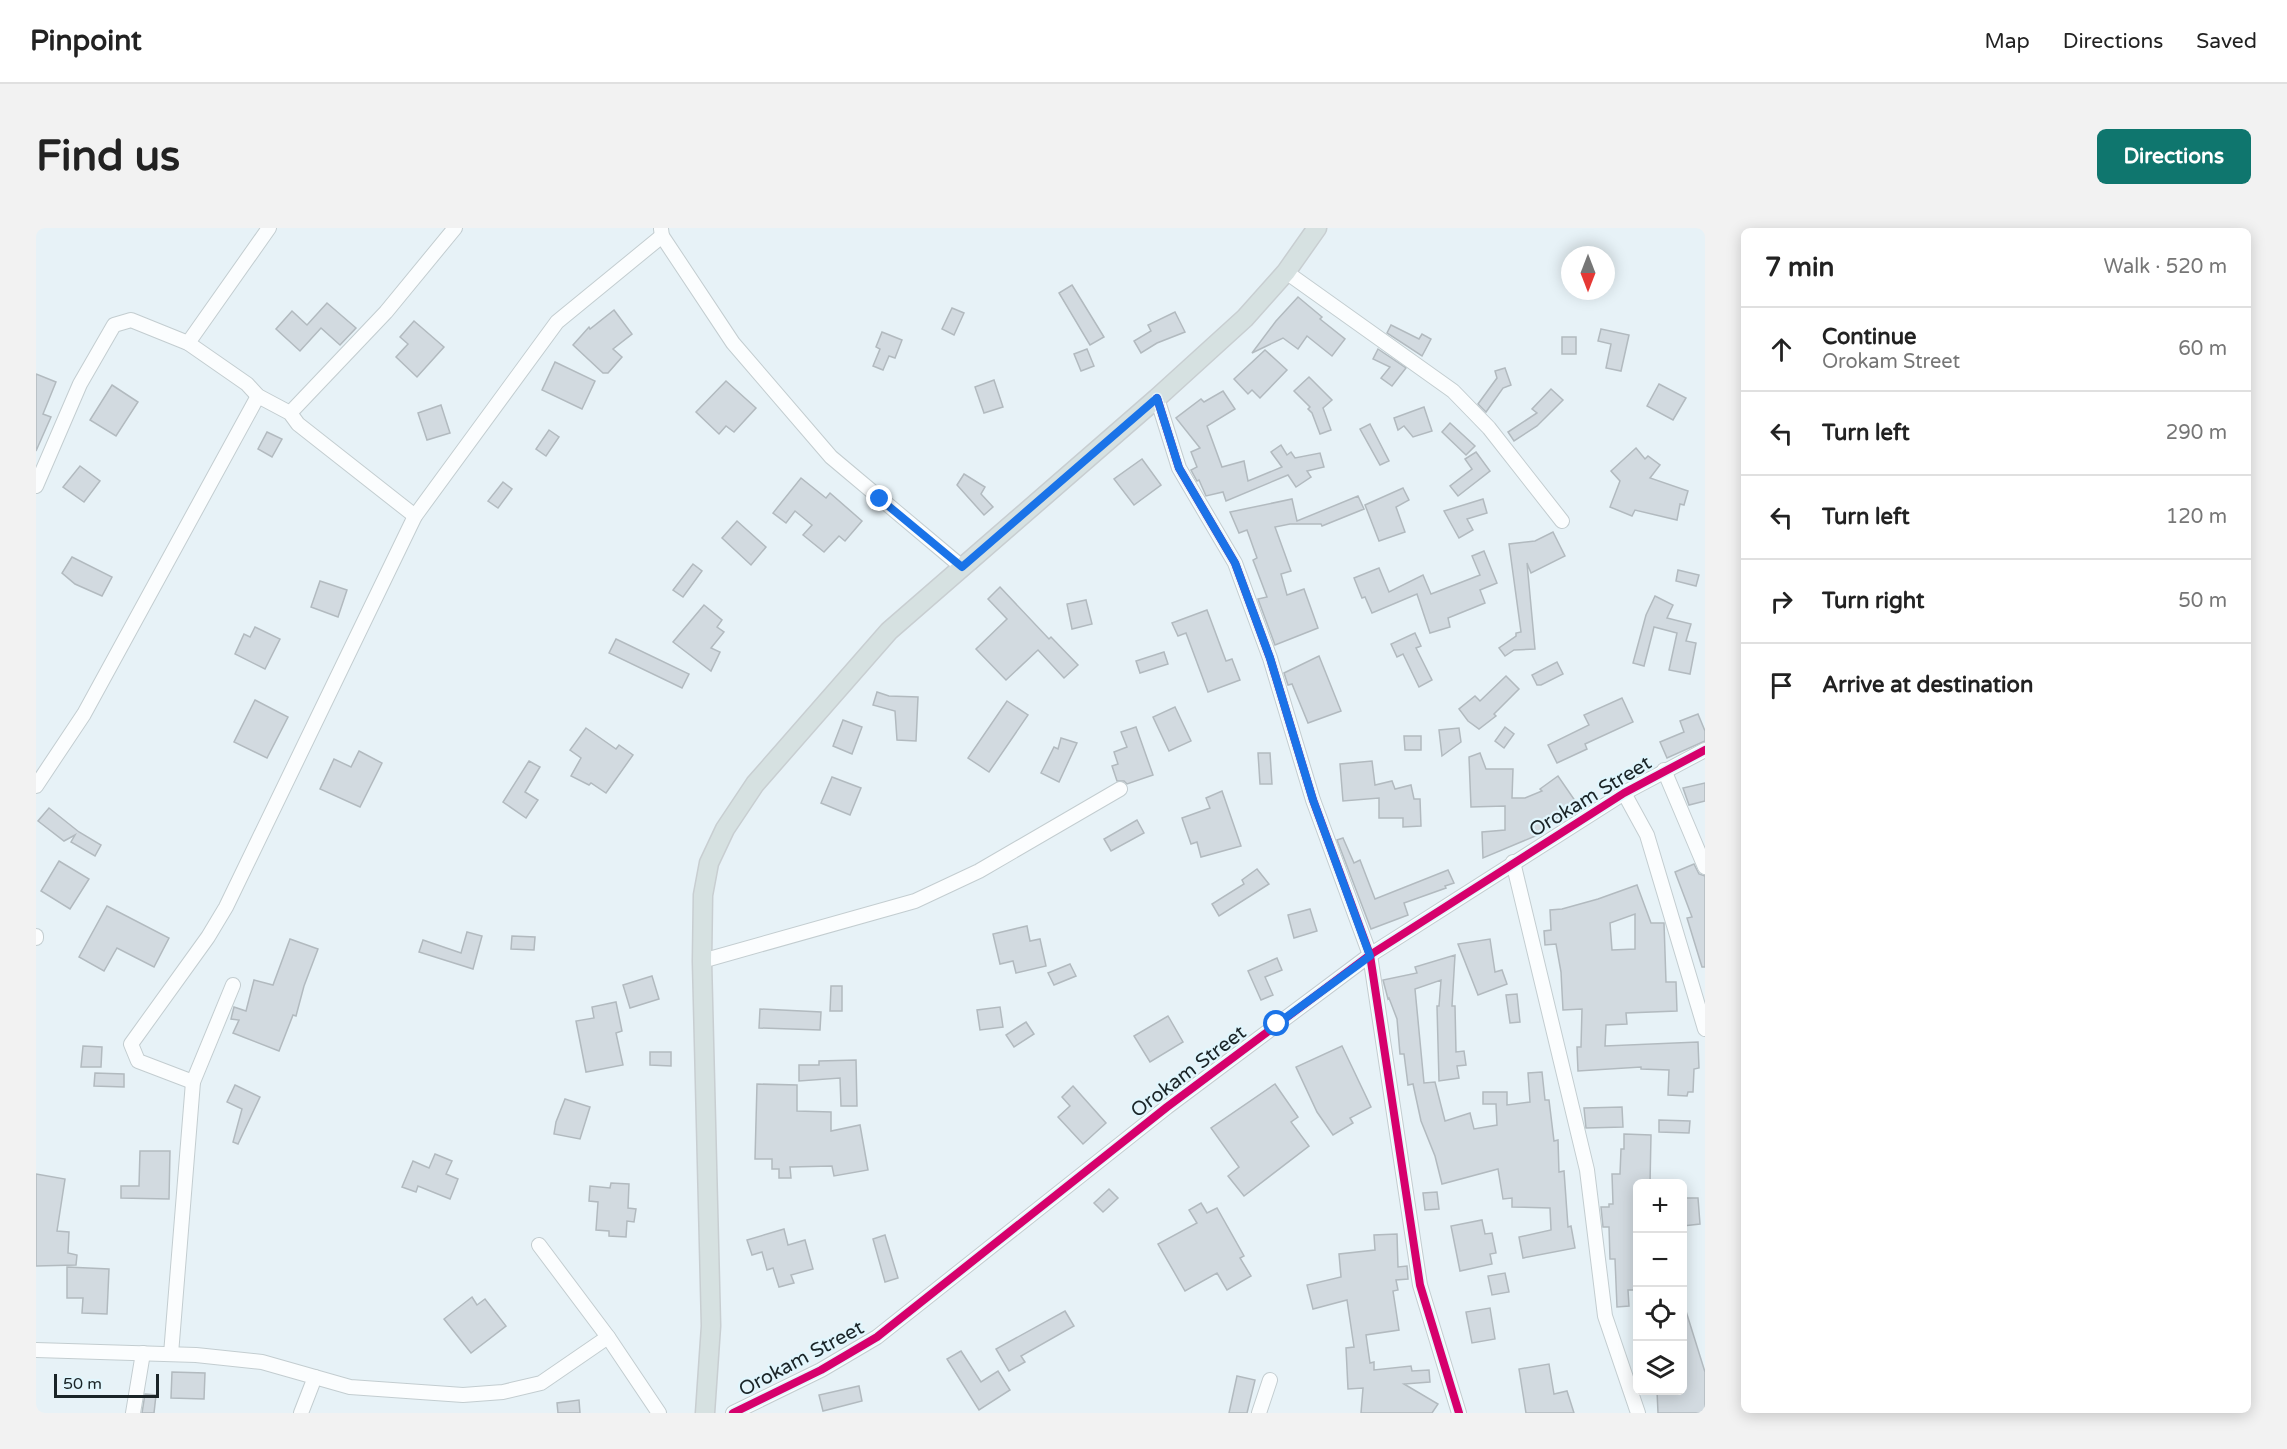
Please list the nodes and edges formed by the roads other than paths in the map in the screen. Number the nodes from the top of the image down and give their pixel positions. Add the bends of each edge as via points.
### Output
1 (269, 228) edge
2 (455, 228) edge
3 (1317, 228) edge
4 (661, 232) edge
5 (1286, 272) junction
6 (188, 343) junction
7 (258, 396) junction
8 (1157, 398) junction
9 (290, 413) junction
10 (36, 486) edge
11 (415, 516) junction
12 (1562, 521) dead end
13 (962, 567) junction
14 (1705, 750) edge
15 (1664, 770) junction
16 (36, 786) edge
17 (1120, 789) dead end
18 (1624, 793) junction
19 (1513, 862) junction
20 (1705, 867) edge
21 (1370, 956) junction
22 (702, 961) junction
23 (233, 985) dead end
24 (1705, 1029) edge
25 (193, 1082) junction
26 (539, 1245) dead end
27 (608, 1337) junction
28 (36, 1350) edge
29 (143, 1353) junction
30 (171, 1354) junction
31 (315, 1377) junction
32 (1270, 1380) dead end
33 (133, 1413) edge
34 (301, 1413) edge
35 (659, 1413) edge
36 (705, 1413) edge
37 (733, 1413) edge
38 (1259, 1413) edge
39 (1459, 1413) edge
40 (1638, 1413) edge

1 - 6 street
2 - 9 street via 386,312
3 - 5 main road
4 - 11 street via 557,322
4 - 13 street via 733,343 831,457
5 - 8 main road via 1245,318
5 - 12 street via 1453,391 1489,428
6 - 7 street
6 - 10 street via 131,320 114,325 80,384
7 - 9 street
7 - 16 street via 84,714
8 - 13 main road
8 - 21 street via 1179,468 1235,563 1270,658 1313,800
9 - 11 street via 298,424
11 - 25 street via 226,907 131,1044 138,1061
13 - 22 main road via 889,631 755,784 725,829 709,863 703,895
14 - 15 street, Orokam Street
15 - 18 street, Orokam Street
15 - 20 street
17 - 22 street via 979,871 915,901
18 - 19 street, Orokam Street
18 - 24 street via 1647,835
19 - 21 street, Orokam Street
19 - 40 street via 1587,1170 1605,1316
21 - 37 street, Orokam Street via 1167,1107 877,1336 821,1370
21 - 39 street via 1420,1285
22 - 36 main road via 711,1326
23 - 25 street
25 - 30 street
26 - 27 street
27 - 31 street via 541,1383 503,1392 400,1392 350,1387
27 - 35 street
28 - 29 street
29 - 30 street
29 - 33 street
30 - 31 street via 262,1362
31 - 34 street
32 - 38 street

